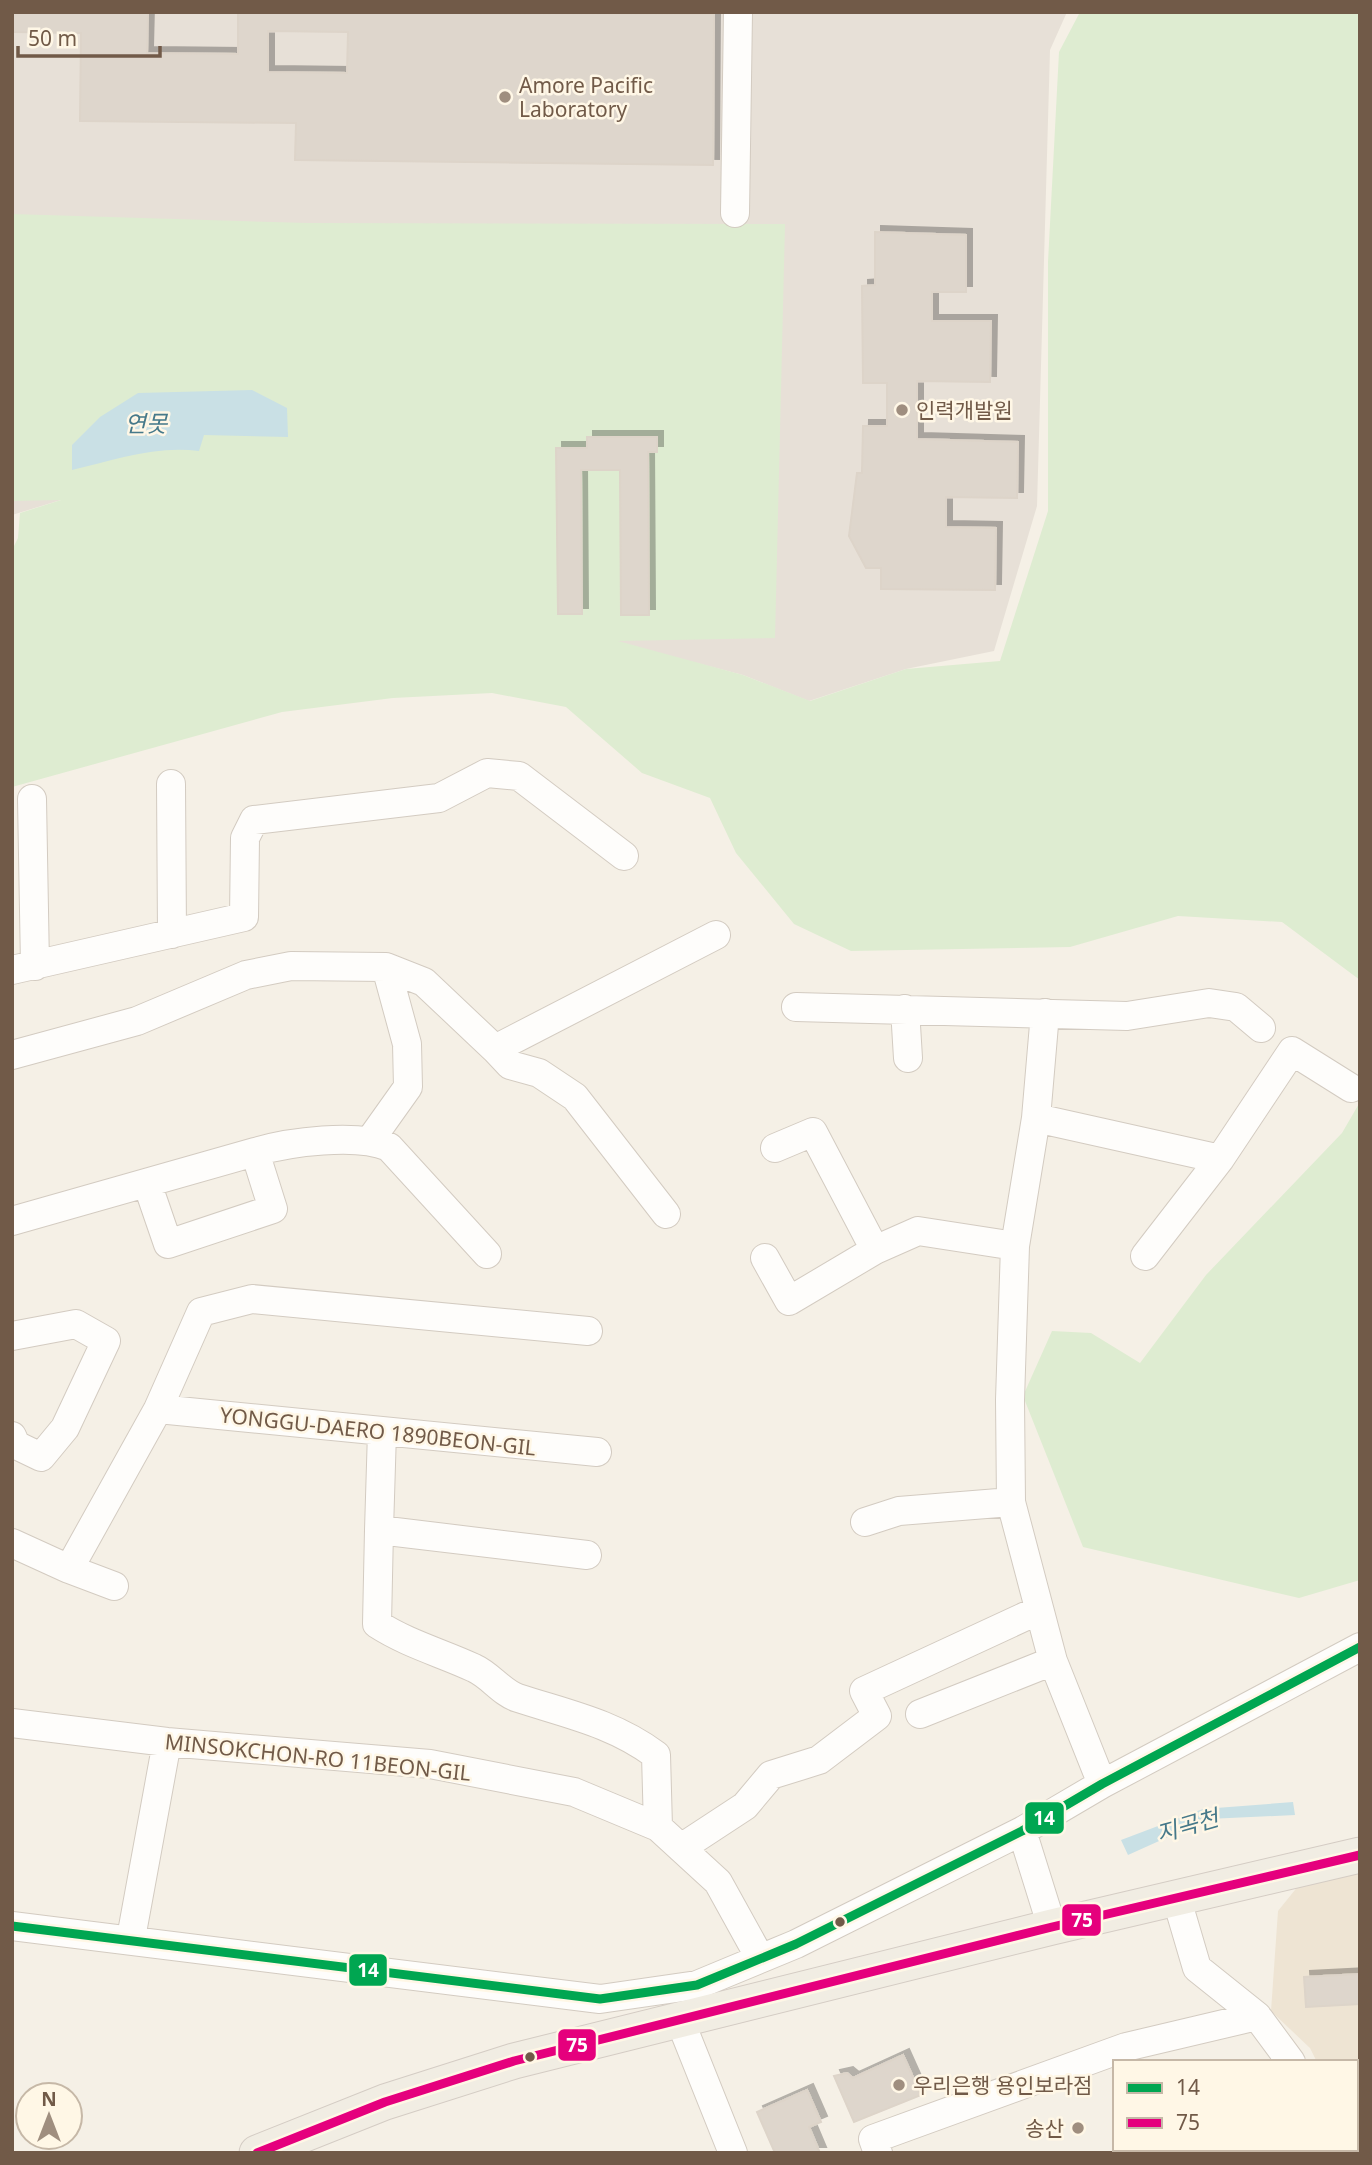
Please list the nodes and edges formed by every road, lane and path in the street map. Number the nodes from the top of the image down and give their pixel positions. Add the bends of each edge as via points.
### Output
1 (738, 12) edge
2 (735, 213) dead end
3 (171, 784) dead end
4 (32, 799) dead end
5 (624, 856) dead end
6 (172, 934) junction
7 (716, 935) dead end
8 (386, 967) junction
9 (24, 968) edge
10 (796, 1007) dead end
11 (905, 1009) junction
12 (1045, 1013) junction
13 (1261, 1028) dead end
14 (495, 1049) junction
15 (12, 1055) edge
16 (908, 1058) dead end
17 (1351, 1088) dead end
18 (1036, 1118) junction
19 (371, 1139) junction
20 (775, 1148) dead end
21 (255, 1152) junction
22 (1220, 1159) junction
23 (147, 1183) junction
24 (666, 1214) dead end
25 (12, 1221) edge
26 (1015, 1246) junction
27 (875, 1250) junction
28 (486, 1254) dead end
29 (1145, 1256) dead end
30 (765, 1258) dead end
31 (588, 1332) dead end
32 (12, 1336) edge
33 (158, 1409) junction
34 (382, 1432) junction
35 (14, 1443) edge
36 (597, 1452) dead end
37 (1011, 1502) junction
38 (865, 1522) dead end
39 (379, 1530) junction
40 (12, 1543) edge
41 (587, 1555) dead end
42 (69, 1569) junction
43 (114, 1586) dead end
44 (1039, 1611) junction
45 (1360, 1647) edge
46 (1053, 1661) junction
47 (920, 1714) dead end
48 (12, 1723) edge
49 (167, 1742) junction
50 (1102, 1784) junction
51 (658, 1826) junction
52 (1022, 1831) junction
53 (681, 1848) junction
54 (1360, 1855) edge
55 (1177, 1900) junction
56 (12, 1926) edge
57 (1052, 1927) junction
58 (131, 1938) junction
59 (760, 1958) junction
60 (1257, 2016) junction
61 (679, 2018) junction
62 (1126, 2054) edge
63 (1290, 2060) edge
64 (264, 2152) edge
65 (733, 2153) edge
66 (878, 2153) edge

1 - 2 street
3 - 6 street
4 - 9 street
5 - 6 street via 519,776 487,773 439,798 254,820 245,838 244,917
6 - 9 street
7 - 14 street
8 - 14 street via 424,982
8 - 15 street via 291,966 246,975 136,1021
8 - 19 street via 407,1044 408,1087
10 - 11 street
11 - 12 street
11 - 16 street
12 - 13 street via 1127,1016 1209,1003 1236,1007
12 - 18 street
14 - 24 street via 510,1065 538,1073 575,1097
17 - 22 street via 1292,1051
18 - 22 street
18 - 26 street
19 - 21 street via 273,1146
19 - 28 street via 389,1147
20 - 27 street via 813,1132
21 - 23 street
21 - 23 street via 273,1209 168,1244
22 - 29 street
23 - 25 street
26 - 27 street via 918,1231
26 - 37 street
27 - 30 street via 789,1301
31 - 33 street via 252,1299 201,1312
32 - 35 street via 76,1324 110,1332 65,1428 41,1457
33 - 34 street, YONGGU-DAERO 1890BEON-GIL
33 - 42 street
34 - 36 street, YONGGU-DAERO 1890BEON-GIL
34 - 39 street
37 - 38 street via 899,1511
37 - 44 street
39 - 41 street
39 - 51 street via 377,1624 399,1638 477,1669 516,1698 606,1724 639,1742 656,1755
40 - 42 street
42 - 43 street
44 - 46 street
44 - 53 street via 864,1692 877,1716 819,1760 771,1775 745,1805
45 - 50 street
46 - 47 street
46 - 50 street
48 - 49 street, MINSOKCHON-RO 11BEON-GIL
49 - 51 street, MINSOKCHON-RO 11BEON-GIL via 430,1764 574,1792
49 - 58 street
50 - 52 street
51 - 53 street, MINSOKCHON-RO 11BEON-GIL
52 - 57 street
52 - 59 street
53 - 59 street, MINSOKCHON-RO 11BEON-GIL via 718,1882
54 - 55 main road
55 - 57 main road
55 - 60 street via 1197,1968
56 - 58 street
57 - 61 main road
58 - 59 street via 600,1999 697,1984
60 - 62 street
60 - 63 street
61 - 64 main road via 514,2061 385,2102
61 - 65 street
62 - 66 street via 873,2139

